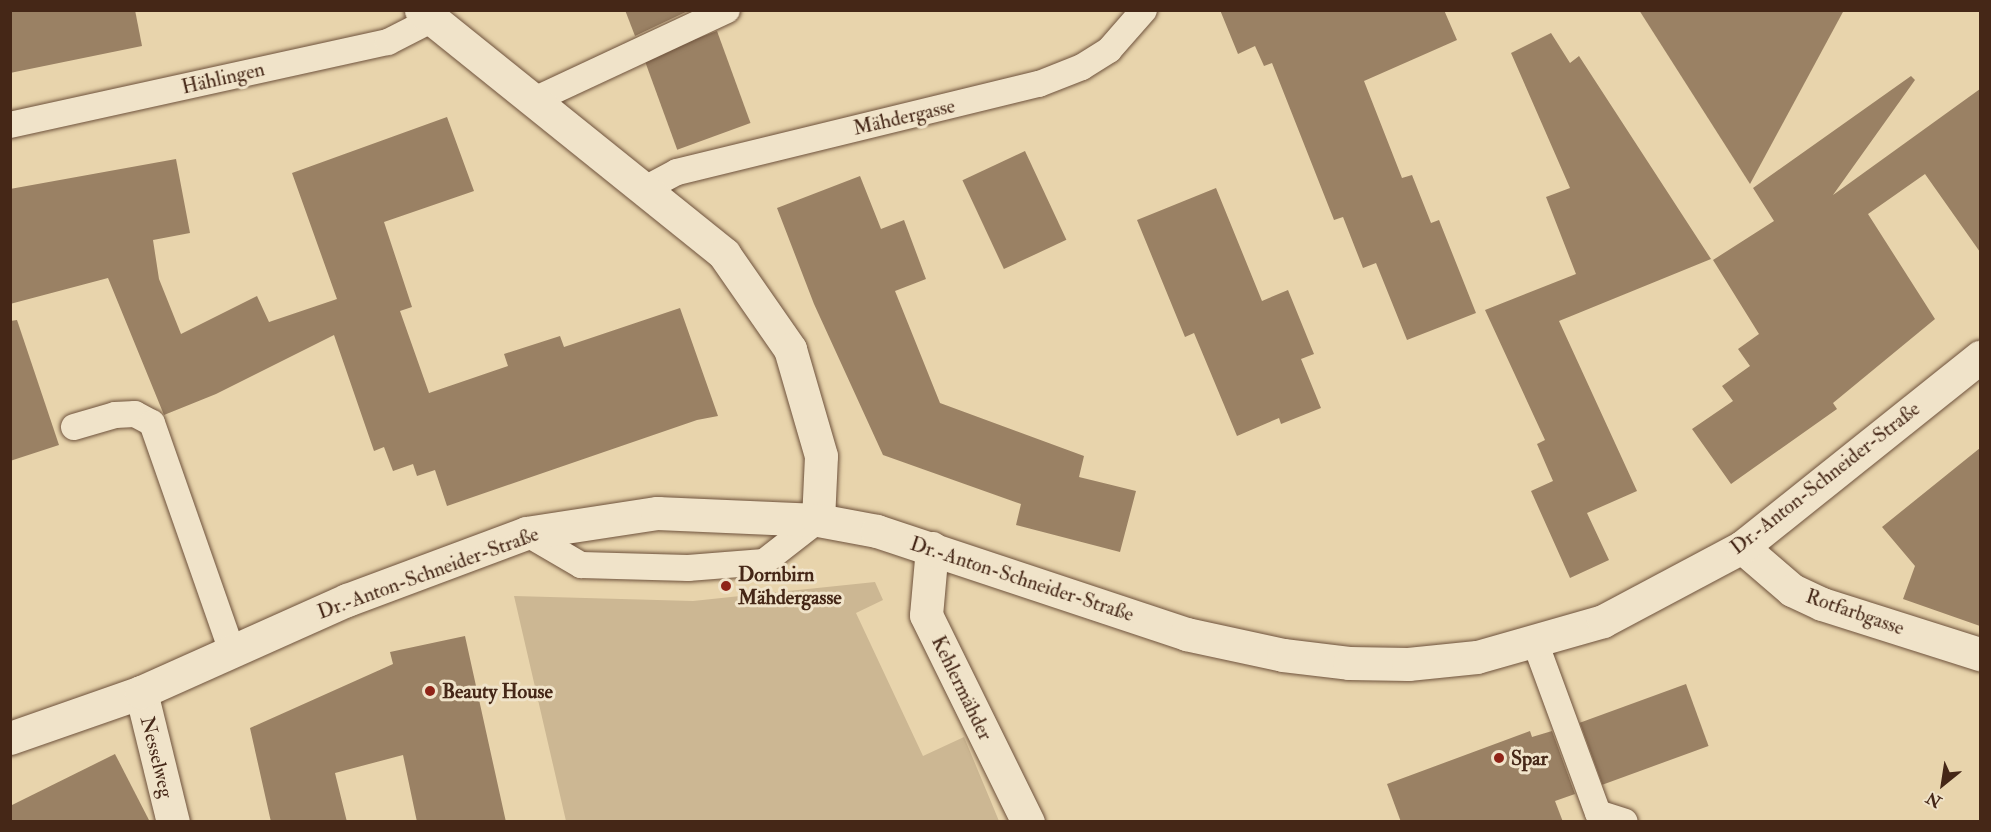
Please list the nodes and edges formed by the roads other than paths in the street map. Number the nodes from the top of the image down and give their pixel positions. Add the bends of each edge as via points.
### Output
1 (727, 10) edge
2 (1144, 10) edge
3 (426, 15) edge
4 (532, 100) junction
5 (10, 125) edge
6 (645, 189) junction
7 (1980, 357) edge
8 (74, 427) dead end
9 (818, 520) junction
10 (525, 533) junction
11 (1742, 547) junction
12 (932, 548) junction
13 (1535, 642) junction
14 (232, 651) junction
15 (1980, 654) edge
16 (141, 692) junction
17 (10, 738) edge
18 (172, 822) edge
19 (1028, 822) edge
20 (1625, 822) edge

1 - 4 lane
2 - 6 lane, Mähdergasse via 1109,50 1082,67 1039,84 676,172
3 - 4 main road
3 - 5 lane, Hählingen via 387,42
4 - 6 main road
6 - 9 main road via 724,254 790,350 821,456
7 - 11 main road, Dr.-Anton-Schneider-Straße
8 - 14 lane via 115,415 135,414 152,423
9 - 10 main road, Dr.-Anton-Schneider-Straße via 657,513
9 - 10 lane via 764,562 688,568 581,565
9 - 12 main road, Dr.-Anton-Schneider-Straße via 877,531
10 - 14 main road, Dr.-Anton-Schneider-Straße via 347,600
11 - 13 main road, Dr.-Anton-Schneider-Straße via 1603,621
11 - 15 main road, Rotfarbgasse via 1792,590 1812,599
12 - 13 main road, Dr.-Anton-Schneider-Straße via 1186,634 1283,655 1349,663 1408,664 1477,657
12 - 19 main road, Kehlermähder via 926,615
13 - 20 lane via 1598,813
14 - 16 main road, Dr.-Anton-Schneider-Straße
16 - 17 main road, Dr.-Anton-Schneider-Straße
16 - 18 main road, Nesselweg

